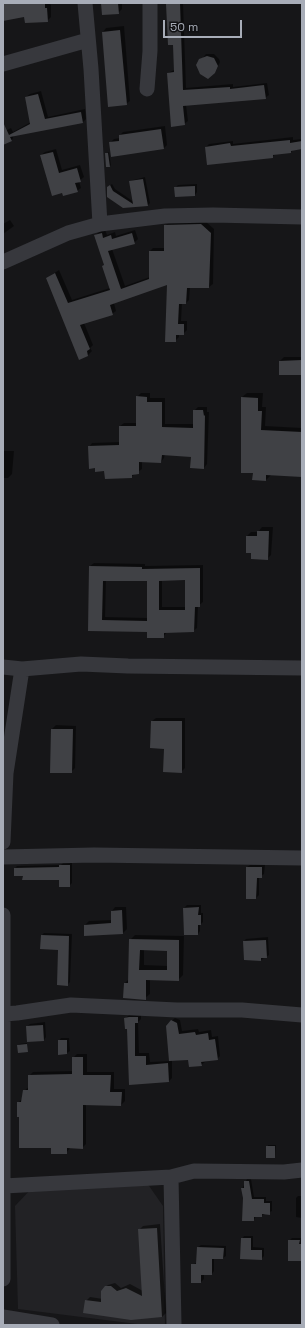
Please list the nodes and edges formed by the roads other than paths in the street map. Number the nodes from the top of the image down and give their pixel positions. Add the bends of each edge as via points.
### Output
1 (85, 3) edge
2 (150, 3) edge
3 (88, 40) junction
4 (3, 64) edge
5 (147, 89) dead end
6 (302, 217) edge
7 (100, 224) junction
8 (3, 262) edge
9 (3, 667) edge
10 (302, 668) edge
11 (22, 669) junction
12 (3, 842) edge
13 (3, 857) edge
14 (302, 858) edge
15 (3, 915) edge
16 (4, 1014) junction
17 (302, 1015) edge
18 (3, 1166) edge
19 (302, 1170) edge
20 (171, 1177) junction
21 (4, 1186) edge
22 (3, 1279) edge
23 (3, 1317) edge
24 (52, 1325) edge
25 (174, 1325) edge

1 - 3 street
2 - 5 street
3 - 4 street
3 - 7 street
6 - 7 street via 165,216
7 - 8 street via 68,232
9 - 11 street
10 - 11 street via 81,664
11 - 12 street via 6,773
13 - 14 street via 94,855
15 - 16 street
16 - 17 street via 71,1005 242,1010
16 - 18 street
18 - 21 street
19 - 20 street via 194,1171
20 - 21 street
20 - 25 street
21 - 22 street
23 - 24 street

